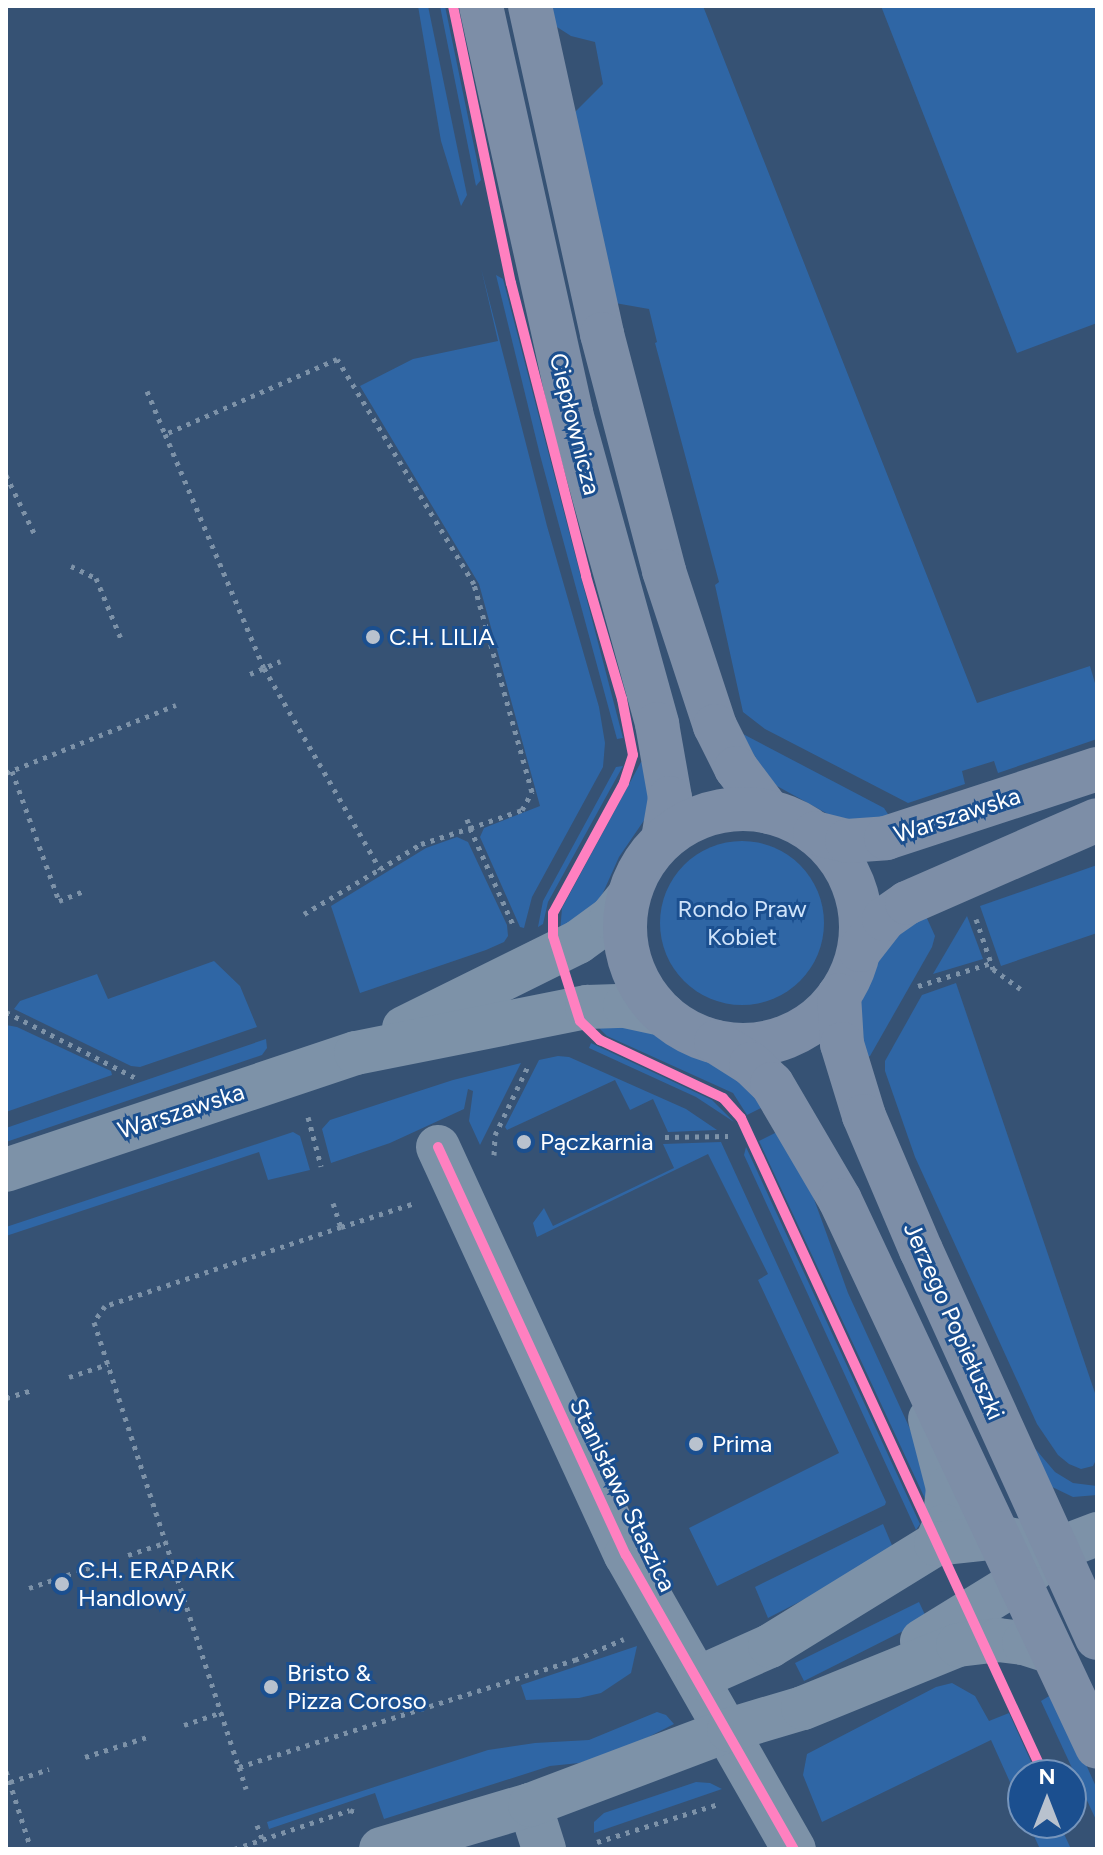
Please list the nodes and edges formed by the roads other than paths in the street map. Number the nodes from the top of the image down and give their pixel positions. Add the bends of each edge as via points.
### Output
1 (481, 6) edge
2 (530, 6) edge
3 (1097, 769) edge
4 (769, 812) junction
5 (1097, 820) edge
6 (815, 833) junction
7 (663, 839) junction
8 (628, 897) junction
9 (860, 950) junction
10 (839, 995) junction
11 (663, 1014) junction
12 (716, 1042) junction
13 (356, 1053) junction
14 (438, 1147) dead end
15 (6, 1170) edge
16 (891, 1305) junction
17 (999, 1537) junction
18 (1077, 1541) edge
19 (936, 1544) junction
20 (1019, 1581) junction
21 (1097, 1638) edge
22 (1051, 1652) junction
23 (698, 1678) junction
24 (853, 1687) junction
25 (729, 1730) junction
26 (1097, 1747) edge
27 (530, 1805) junction
28 (371, 1832) edge
29 (544, 1849) edge
30 (794, 1849) edge

1 - 7 main road, Ciepłownicza via 571,413 657,724 670,798
2 - 4 main road, Ciepłownicza via 602,334 664,571 715,726 736,768
3 - 6 main road, Warszawska via 886,838 847,841
4 - 6 main road
4 - 7 main road via 732,810 703,816
5 - 9 main road via 907,903 884,919
6 - 9 main road via 849,875 861,916
7 - 8 main road
8 - 11 main road via 627,953 647,996
8 - 13 street, Warszawska via 611,918 578,942
9 - 10 main road
10 - 12 main road via 815,1020 785,1037 739,1045
10 - 18 main road, Jerzego Popiełuszki via 842,1044 864,1116 921,1250
11 - 12 main road
11 - 13 street, Warszawska via 625,1006 587,1007
12 - 16 main road, Jerzego Popiełuszki via 772,1084 840,1200
13 - 15 street, Warszawska
14 - 23 street, Stanisława Staszica via 626,1555
16 - 17 main road, Jerzego Popiełuszki
16 - 19 street, Jerzego Popiełuszki via 948,1488 944,1526
17 - 18 street
17 - 19 street
17 - 20 main road, Jerzego Popiełuszki
18 - 20 street
18 - 21 main road, Jerzego Popiełuszki
19 - 23 street via 770,1646
20 - 22 main road, Jerzego Popiełuszki
20 - 24 street
22 - 24 street via 1024,1643 981,1640
22 - 26 main road, Jerzego Popiełuszki
23 - 25 street, Stanisława Staszica
24 - 25 street
25 - 27 street
25 - 30 street, Stanisława Staszica
27 - 28 street
27 - 29 street

